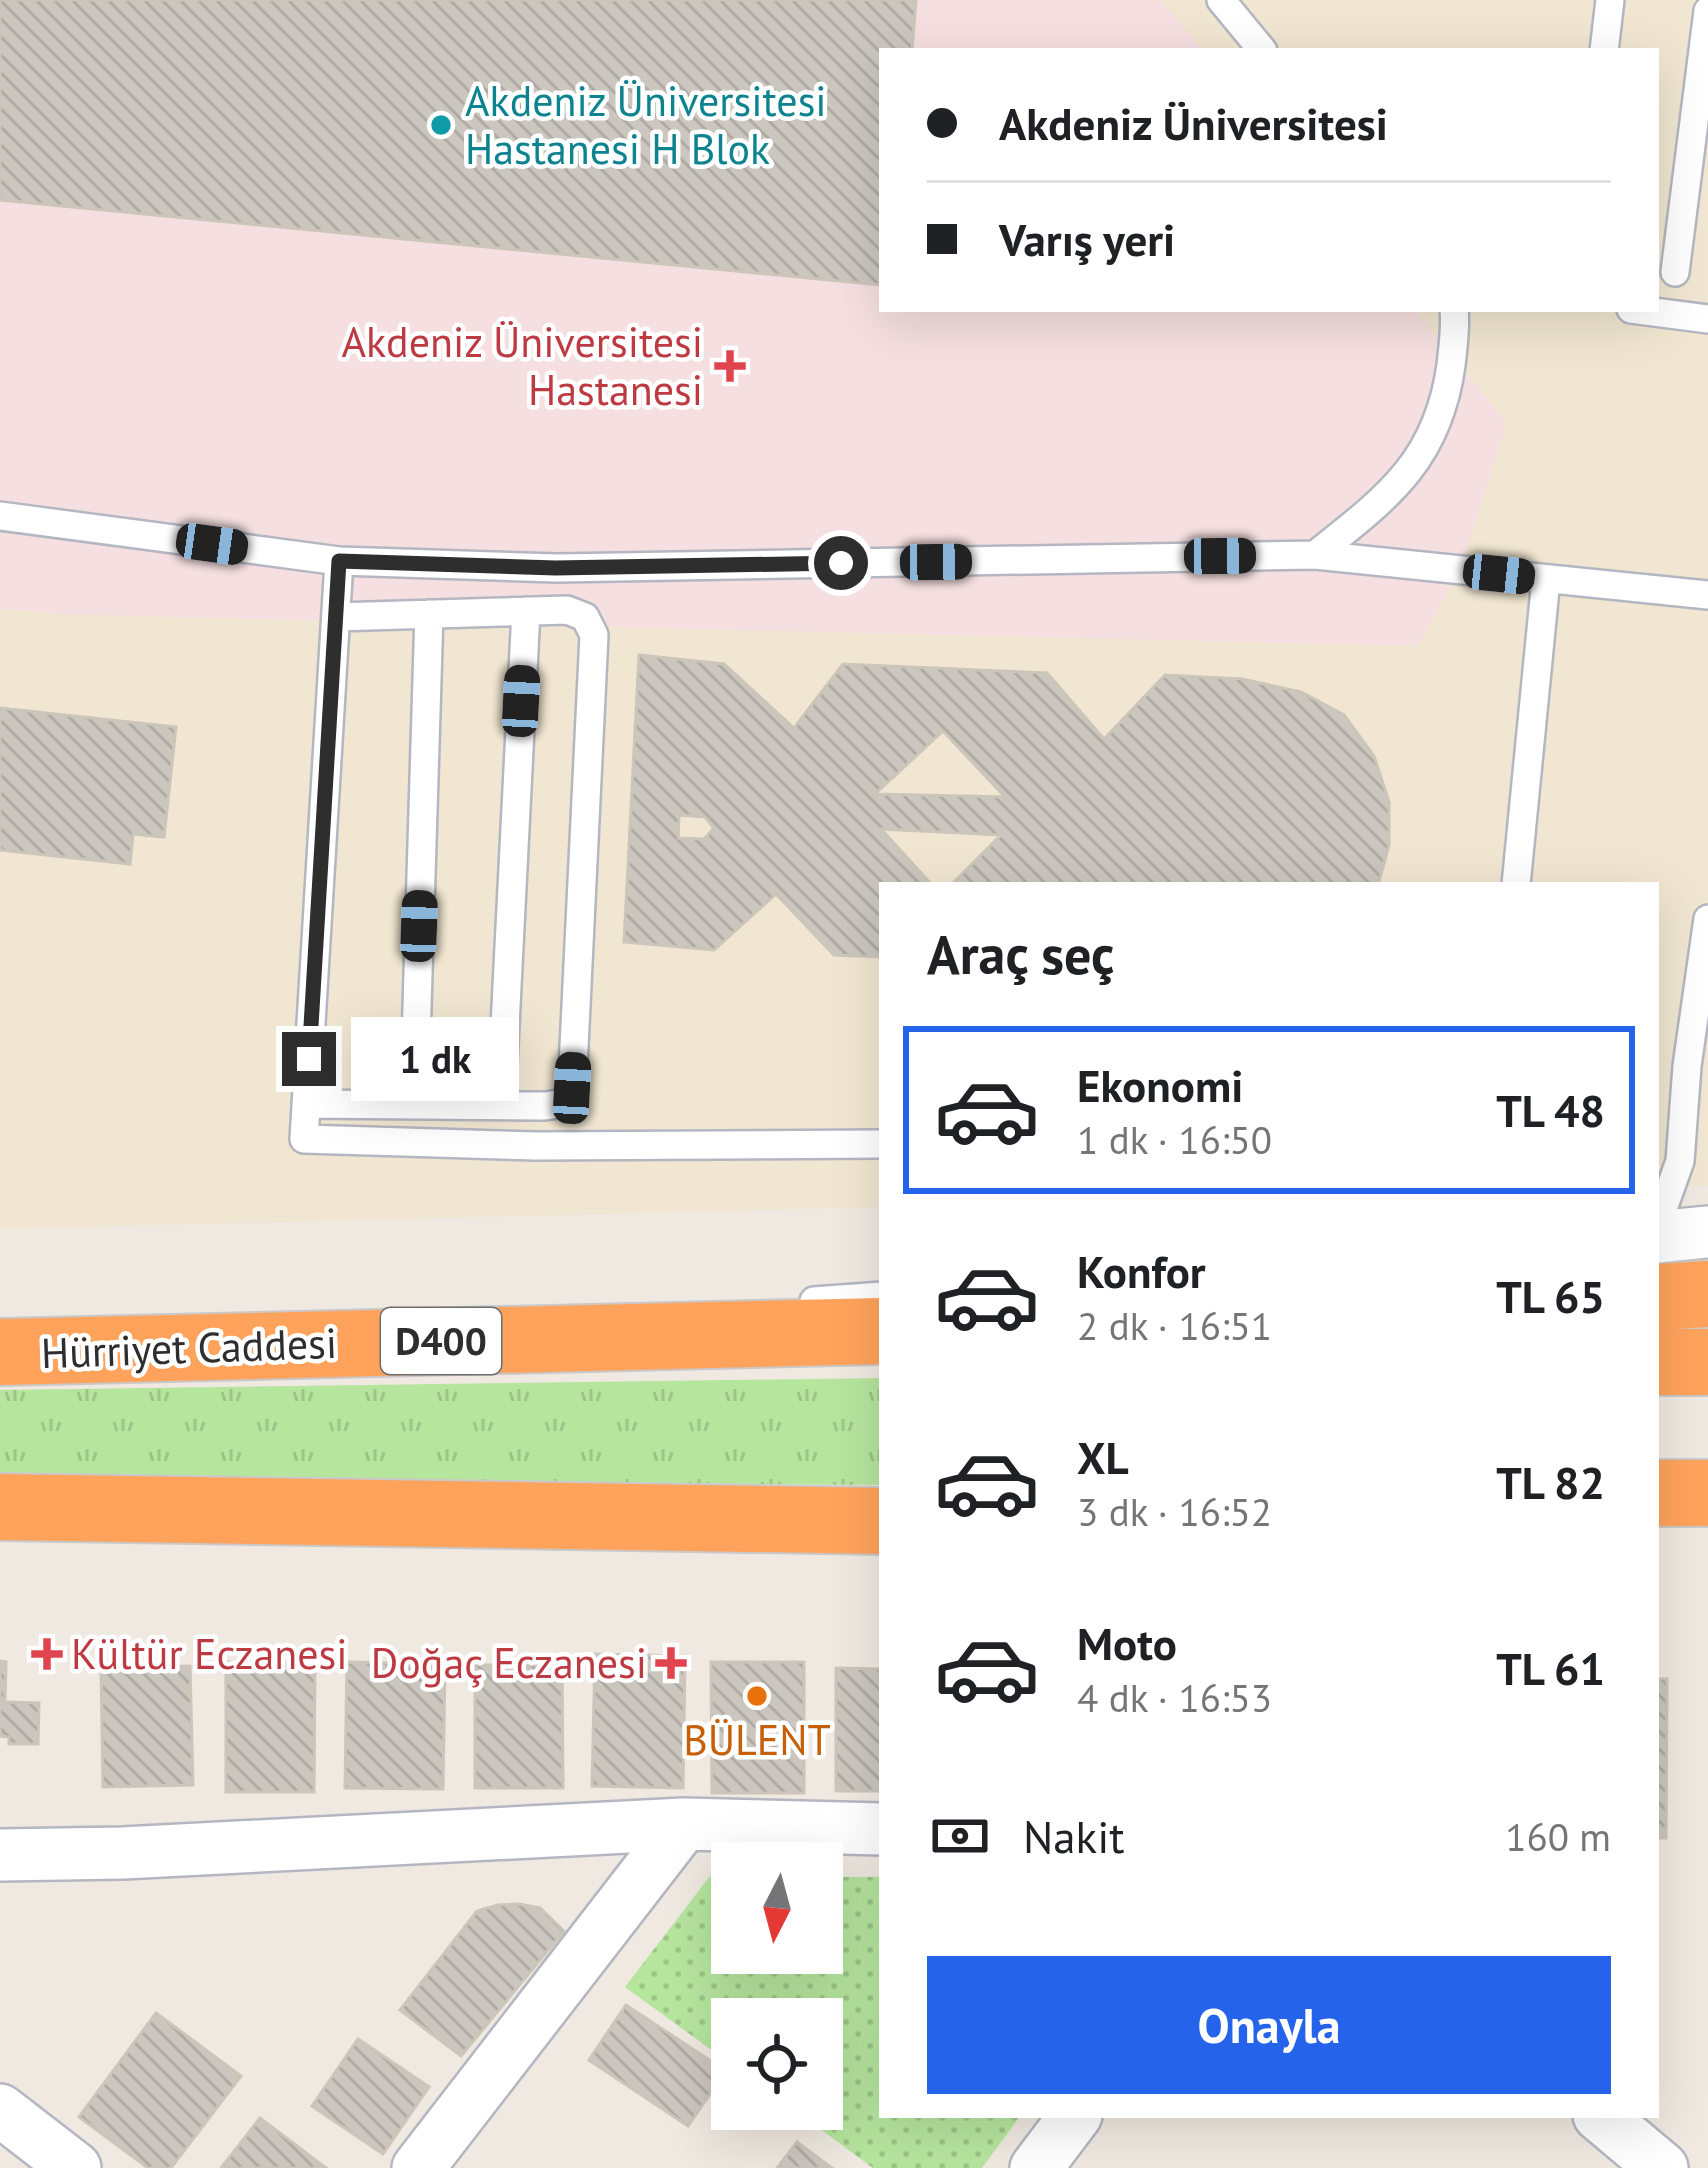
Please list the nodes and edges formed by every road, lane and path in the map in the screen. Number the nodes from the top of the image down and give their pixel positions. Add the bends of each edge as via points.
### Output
1 (1221, 0) edge
2 (1610, 0) edge
3 (1708, 16) edge
4 (1261, 48) edge
5 (1604, 48) edge
6 (1675, 272) dead end
7 (1454, 312) edge
8 (1652, 312) edge
9 (1708, 320) edge
10 (0, 516) edge
11 (1315, 555) junction
12 (339, 561) junction
13 (1546, 579) junction
14 (1708, 595) edge
15 (526, 611) junction
16 (430, 614) junction
17 (336, 617) junction
18 (1516, 882) edge
19 (1708, 920) edge
20 (306, 1104) junction
21 (414, 1105) junction
22 (501, 1106) junction
23 (879, 1144) edge
24 (1659, 1206) edge
25 (1708, 1232) edge
26 (1659, 1237) edge
27 (1708, 1294) edge
28 (879, 1296) edge
29 (1659, 1297) edge
30 (791, 1303) dead end
31 (723, 1308) dead end
32 (879, 1331) edge
33 (494, 1340) junction
34 (14, 1352) edge
35 (879, 1357) edge
36 (1659, 1362) edge
37 (1708, 1362) edge
38 (1659, 1493) edge
39 (1708, 1493) edge
40 (879, 1501) edge
41 (0, 1507) edge
42 (120, 1508) junction
43 (879, 1521) edge
44 (1659, 1531) edge
45 (1708, 1531) edge
46 (684, 1824) junction
47 (879, 1828) edge
48 (0, 1856) edge
49 (0, 2110) edge
50 (1074, 2118) edge
51 (1602, 2118) edge
52 (1644, 2163) edge
53 (75, 2168) edge
54 (418, 2168) edge
55 (1036, 2168) edge

1 - 4 lane
2 - 5 lane
3 - 6 lane
7 - 11 lane via 1447,396 1423,453 1381,503
8 - 9 lane
10 - 12 lane
11 - 12 lane via 556,568
11 - 13 lane
12 - 17 lane
13 - 14 lane
13 - 18 lane
15 - 16 lane
15 - 22 lane
15 - 22 lane via 567,610 585,617 594,635 572,1088 564,1103
16 - 17 lane
16 - 21 lane
17 - 20 lane
19 - 24 lane via 1680,1161
20 - 21 lane
20 - 23 lane via 304,1139
21 - 22 lane
25 - 26 street
27 - 29 highway
28 - 30 lane
31 - 33 lane
32 - 33 highway, Hürriyet Caddesi / D400
33 - 34 highway, Hürriyet Caddesi / D400
34 - 35 highway
36 - 37 highway
38 - 39 highway
40 - 42 highway
41 - 42 highway
42 - 43 highway
44 - 45 highway
46 - 47 street
46 - 48 street
46 - 54 street
49 - 53 street
50 - 55 street
51 - 52 street

